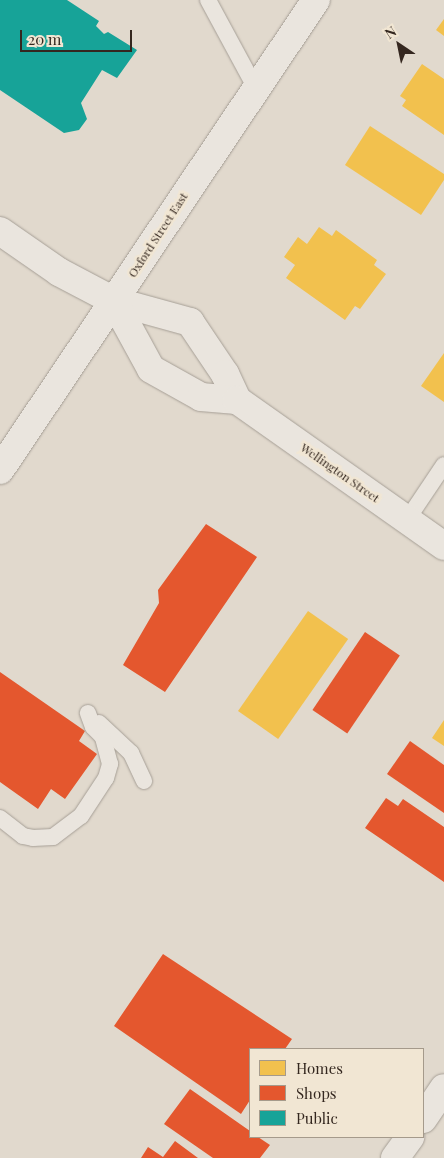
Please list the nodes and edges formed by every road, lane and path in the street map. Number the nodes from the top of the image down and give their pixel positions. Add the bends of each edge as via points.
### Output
1 (208, 0) edge
2 (316, 0) edge
3 (255, 87) junction
4 (0, 231) edge
5 (114, 301) junction
6 (237, 400) junction
7 (444, 465) edge
8 (0, 470) edge
9 (407, 520) junction
10 (444, 546) edge
11 (144, 781) dead end
12 (0, 818) edge
13 (444, 1088) edge
14 (424, 1117) edge
15 (409, 1138) edge
16 (395, 1158) edge

1 - 3 lane
2 - 3 street, Oxford Street East
3 - 5 street, Oxford Street East
4 - 5 street via 59,272
5 - 6 street via 190,322 225,374
5 - 6 street via 151,369 201,397
5 - 8 street, Oxford Street East
6 - 9 street, Wellington Street
7 - 9 lane
9 - 10 street, Wellington Street
11 - 12 lane via 131,753 88,713 93,726 103,737 110,764 106,778 81,816 64,832 42,838 23,836
13 - 14 street
15 - 16 street

